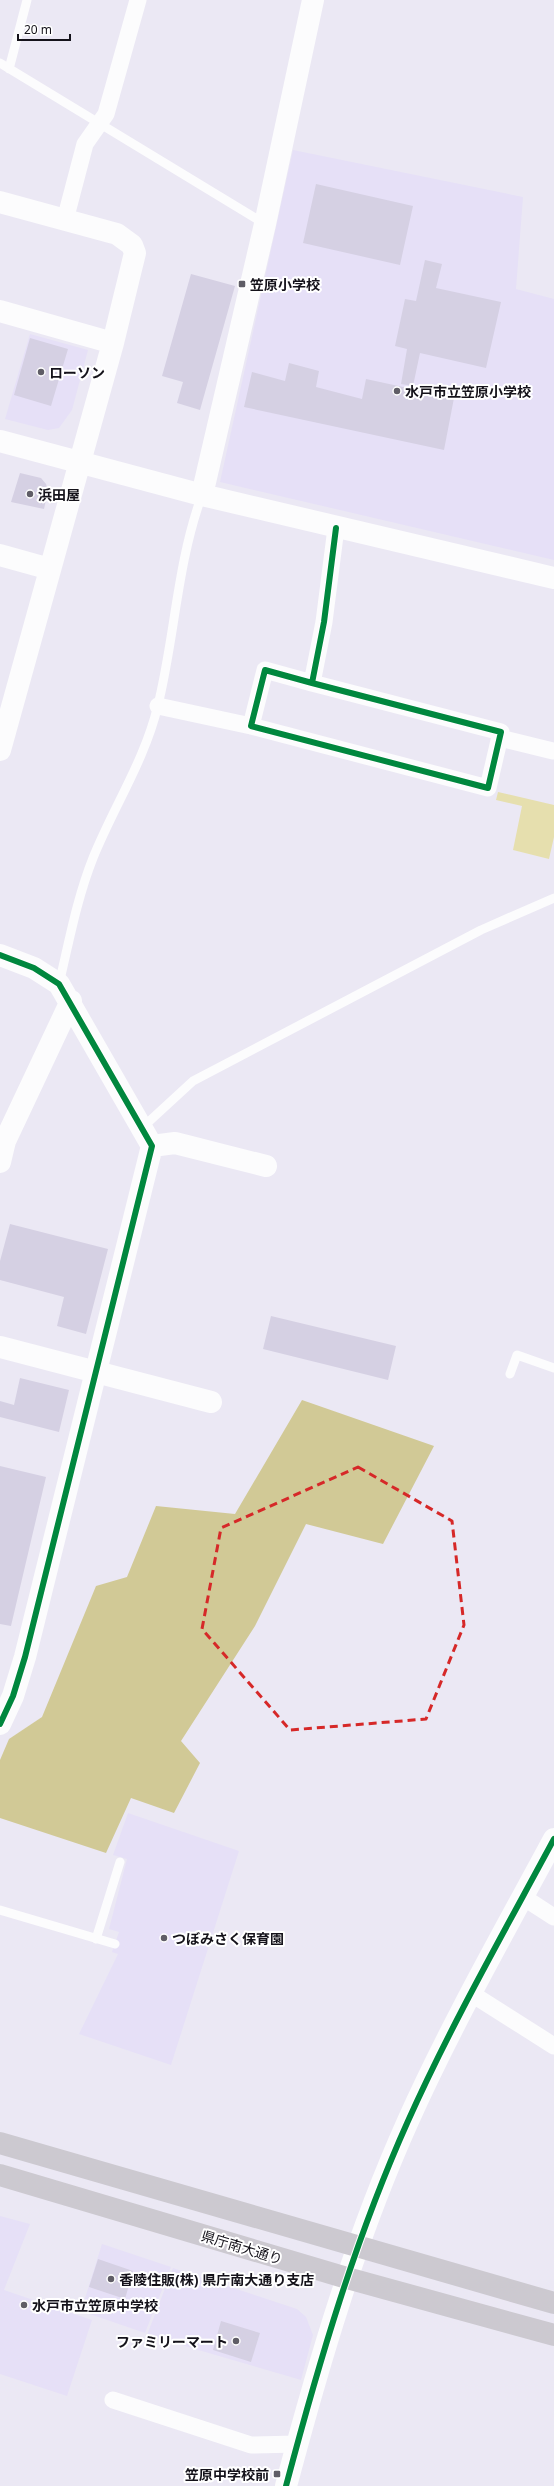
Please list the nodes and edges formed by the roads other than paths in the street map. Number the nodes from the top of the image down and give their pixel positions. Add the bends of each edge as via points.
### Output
1 (27, 0) edge
2 (138, 0) edge
3 (313, 0) edge
4 (0, 63) edge
5 (9, 69) junction
6 (98, 124) junction
7 (0, 202) edge
8 (65, 220) junction
9 (265, 224) junction
10 (0, 311) edge
11 (113, 343) junction
12 (0, 441) edge
13 (79, 463) junction
14 (202, 495) junction
15 (336, 528) junction
16 (0, 555) edge
17 (50, 569) junction
18 (554, 578) edge
19 (312, 683) junction
20 (158, 706) junction
21 (251, 726) junction
22 (500, 738) junction
23 (0, 750) edge
24 (553, 751) dead end
25 (554, 898) edge
26 (0, 955) edge
27 (65, 992) junction
28 (143, 1127) junction
29 (152, 1146) junction
30 (0, 1162) edge
31 (266, 1166) dead end
32 (0, 1347) edge
33 (554, 1368) edge
34 (97, 1373) junction
35 (510, 1374) dead end
36 (211, 1402) dead end
37 (0, 1724) edge
38 (554, 1839) edge
39 (120, 1862) dead end
40 (523, 1897) junction
41 (0, 1910) edge
42 (554, 1917) edge
43 (96, 1939) junction
44 (115, 1944) dead end
45 (472, 1994) junction
46 (554, 2046) edge
47 (0, 2143) edge
48 (0, 2175) edge
49 (357, 2248) junction
50 (347, 2278) junction
51 (554, 2303) edge
52 (554, 2335) edge
53 (113, 2400) dead end
54 (297, 2444) junction
55 (286, 2486) edge

1 - 5 lane
2 - 6 street via 106,114
3 - 9 street
4 - 5 lane
5 - 6 lane
6 - 8 street via 85,144
6 - 9 lane
7 - 8 street
8 - 11 street via 117,234 132,245 134,261
9 - 14 street
10 - 11 street
11 - 13 street
12 - 13 street
13 - 14 street
13 - 17 street
14 - 15 street
14 - 20 lane via 178,591
15 - 18 street
15 - 19 street via 324,622
16 - 17 street
17 - 23 street
19 - 21 street via 265,670
19 - 22 street via 501,732
20 - 21 street
20 - 27 lane via 138,766 93,859
21 - 22 street via 488,788
22 - 24 street
25 - 28 lane via 481,930 193,1081
26 - 27 street via 34,968
27 - 28 street
27 - 30 street via 5,1141
28 - 29 street
29 - 31 street via 175,1143
29 - 34 street
32 - 34 street
33 - 35 lane via 517,1355
34 - 36 street
34 - 37 street via 25,1657 13,1696
38 - 40 street
39 - 43 lane
40 - 42 street
40 - 45 street
41 - 43 lane
43 - 44 lane
45 - 46 street
45 - 49 street via 407,2122
47 - 49 main road
48 - 50 main road, 県庁南大通り
49 - 50 street
49 - 51 main road
50 - 52 main road, 県庁南大通り
50 - 54 street
53 - 54 street via 251,2445
54 - 55 street

